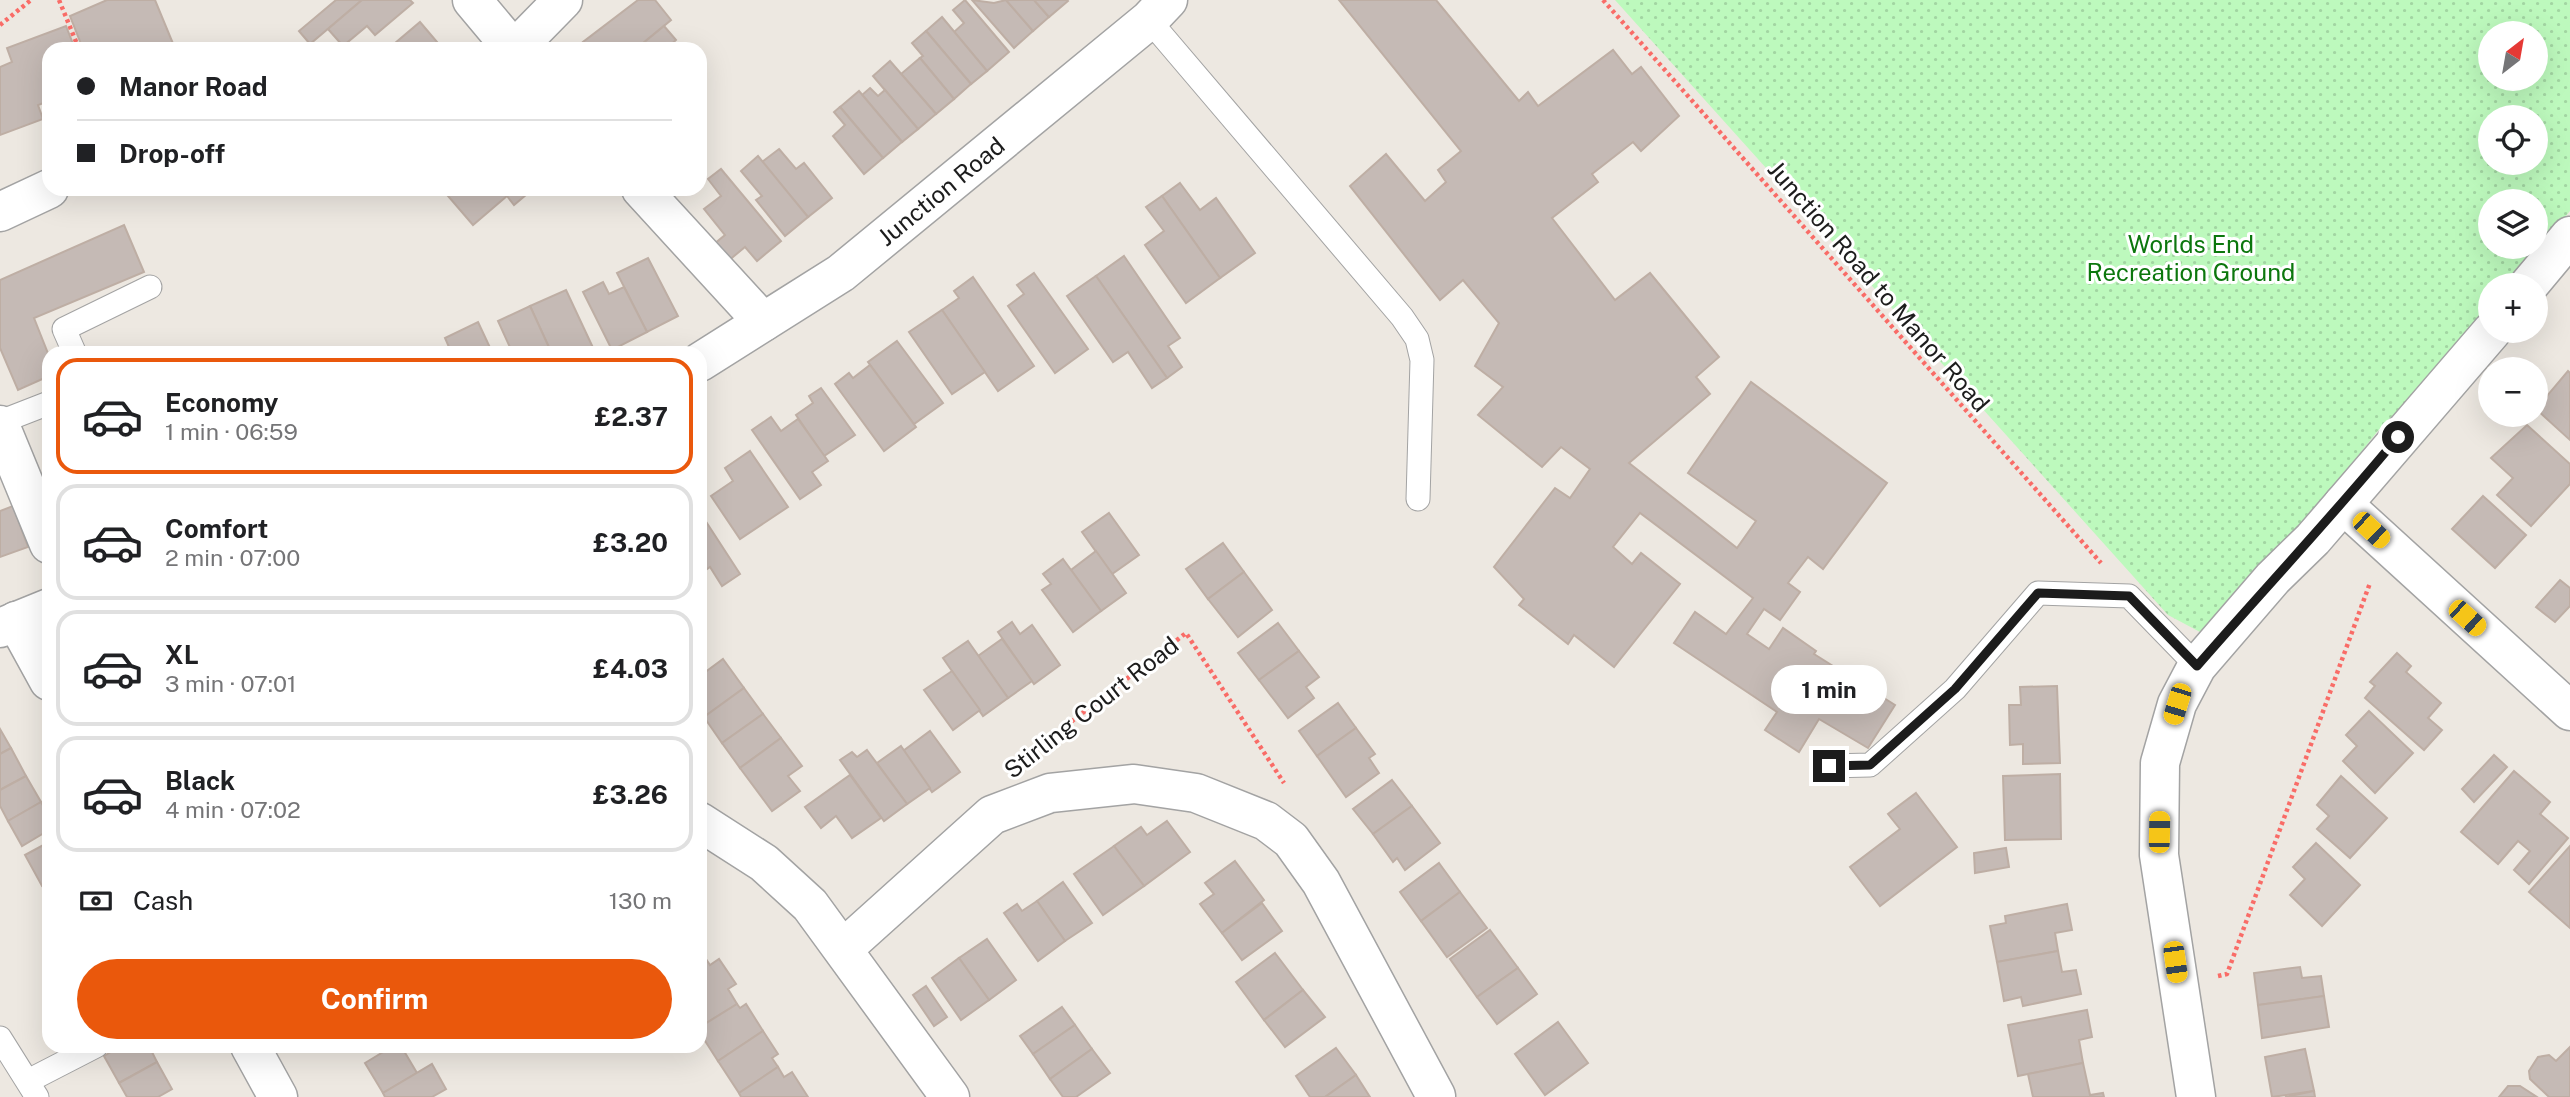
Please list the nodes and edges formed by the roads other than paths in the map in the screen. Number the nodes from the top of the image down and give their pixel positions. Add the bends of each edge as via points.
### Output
1 (472, 0) edge
2 (563, 0) edge
3 (1163, 22) edge
4 (508, 42) edge
5 (521, 42) edge
6 (42, 192) edge
7 (647, 196) edge
8 (0, 212) edge
9 (2570, 236) edge
10 (2539, 273) edge
11 (150, 287) dead end
12 (763, 322) junction
13 (2482, 343) edge
14 (71, 346) edge
15 (707, 358) edge
16 (42, 406) edge
17 (0, 424) edge
18 (1418, 499) dead end
19 (2343, 505) junction
20 (42, 527) edge
21 (22, 619) edge
22 (42, 665) edge
23 (2197, 666) junction
24 (2570, 711) edge
25 (1829, 766) dead end
26 (707, 826) edge
27 (843, 949) junction
28 (0, 1038) edge
29 (86, 1053) edge
30 (254, 1053) edge
31 (32, 1089) edge
32 (1436, 1096) edge
33 (278, 1097) edge
34 (950, 1097) edge
35 (2196, 1097) edge

1 - 4 street
2 - 5 street
3 - 12 street, Junction Road via 841,273
3 - 18 lane via 1417,339 1422,360
6 - 8 street
7 - 12 street
9 - 10 street
11 - 14 lane via 64,329
12 - 15 street, Junction Road
13 - 19 street
16 - 17 lane
17 - 20 street
19 - 23 street
19 - 24 street
21 - 22 street
23 - 25 lane via 2129,596 2038,593 1955,689 1870,765
23 - 35 street via 2177,704 2160,763 2158,855
26 - 27 street via 764,863 810,905
27 - 32 street, Stirling Court Road via 992,815 1050,793 1134,784 1196,793 1266,821 1291,840 1321,883
27 - 34 street
28 - 31 lane
29 - 31 lane
30 - 33 street

